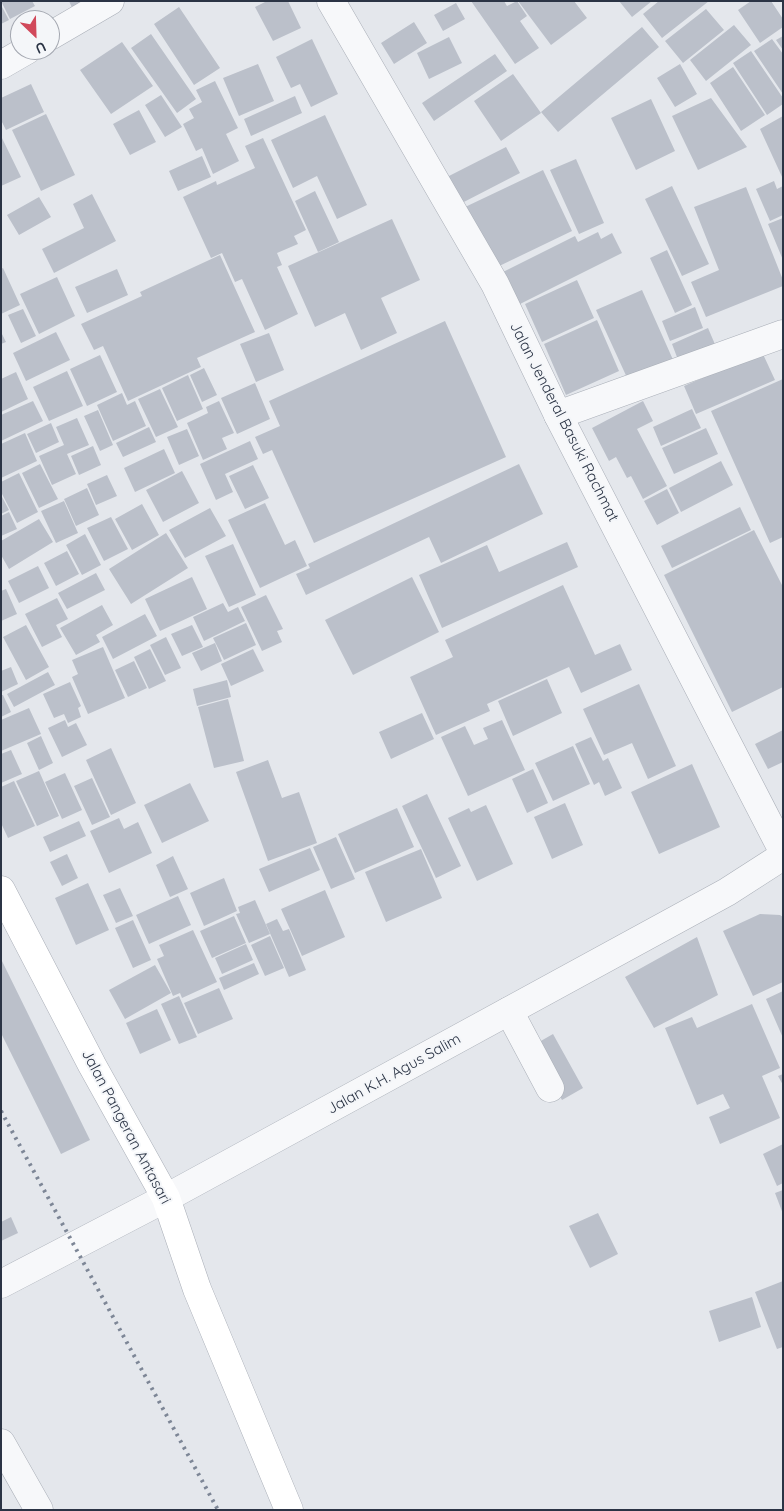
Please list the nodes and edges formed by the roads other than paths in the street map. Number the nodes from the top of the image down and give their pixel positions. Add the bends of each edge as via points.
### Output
1 (110, 1) edge
2 (330, 1) edge
3 (60, 30) edge
4 (783, 334) edge
5 (558, 415) junction
6 (783, 851) edge
7 (783, 856) edge
8 (1, 890) edge
9 (509, 1011) junction
10 (550, 1088) dead end
11 (166, 1198) junction
12 (1, 1284) edge
13 (1, 1443) edge
14 (39, 1510) edge
15 (289, 1510) edge

1 - 3 street
2 - 5 street, Jalan Jenderal Basuki Rachmat via 495,284
4 - 5 street
5 - 6 street, Jalan Jenderal Basuki Rachmat
7 - 9 street, Jalan K.H. Agus Salim via 727,892
8 - 11 main road, Jalan Pangeran Antasari
9 - 10 street
9 - 11 street, Jalan K.H. Agus Salim
11 - 12 street, Jalan K.H. Agus Salim
11 - 15 main road, Jalan Pangeran Antasari via 198,1289
13 - 14 street

